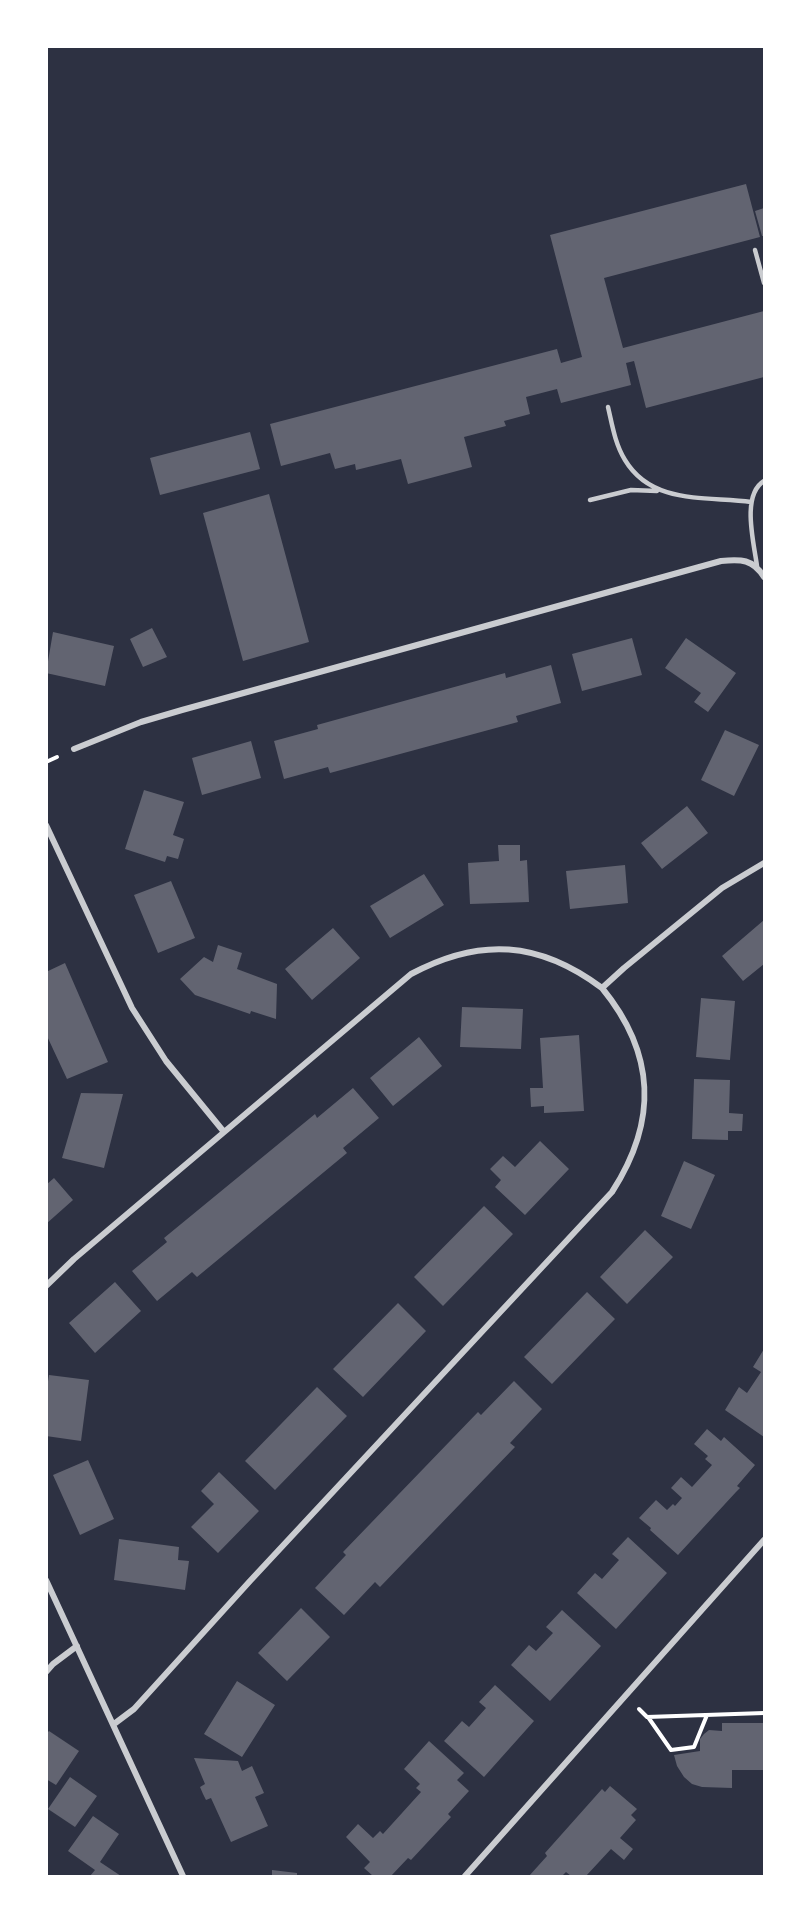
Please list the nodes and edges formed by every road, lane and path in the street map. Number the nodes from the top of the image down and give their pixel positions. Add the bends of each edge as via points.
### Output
1 (755, 250) dead end
2 (765, 283) edge
3 (608, 407) dead end
4 (765, 481) edge
5 (660, 491) junction
6 (590, 500) dead end
7 (751, 502) junction
8 (757, 566) junction
9 (765, 577) edge
10 (74, 749) dead end
11 (46, 825) edge
12 (765, 863) edge
13 (602, 988) junction
14 (224, 1132) junction
15 (46, 1286) edge
16 (765, 1540) edge
17 (46, 1580) edge
18 (77, 1646) junction
19 (46, 1672) edge
20 (626, 1696) junction
21 (765, 1713) edge
22 (707, 1715) junction
23 (647, 1717) junction
24 (114, 1724) junction
25 (183, 1876) edge
26 (465, 1876) edge

1 - 2 lane
3 - 5 lane via 625,460 641,479
4 - 7 lane via 758,485
5 - 6 lane via 631,490
5 - 7 lane
7 - 8 lane
8 - 9 street
8 - 10 street via 738,559 721,561 182,710
11 - 14 street via 132,1008 166,1061
12 - 13 street via 722,888
13 - 14 street via 565,964 522,951 476,950 431,963 411,974
13 - 24 street via 622,1015 637,1046 645,1090 638,1144 612,1192 134,1709
14 - 15 street
16 - 20 street
17 - 18 street
18 - 19 street
18 - 24 street
20 - 23 path
20 - 26 street
21 - 22 path
22 - 23 path
22 - 23 path via 694,1747 671,1750
24 - 25 street

